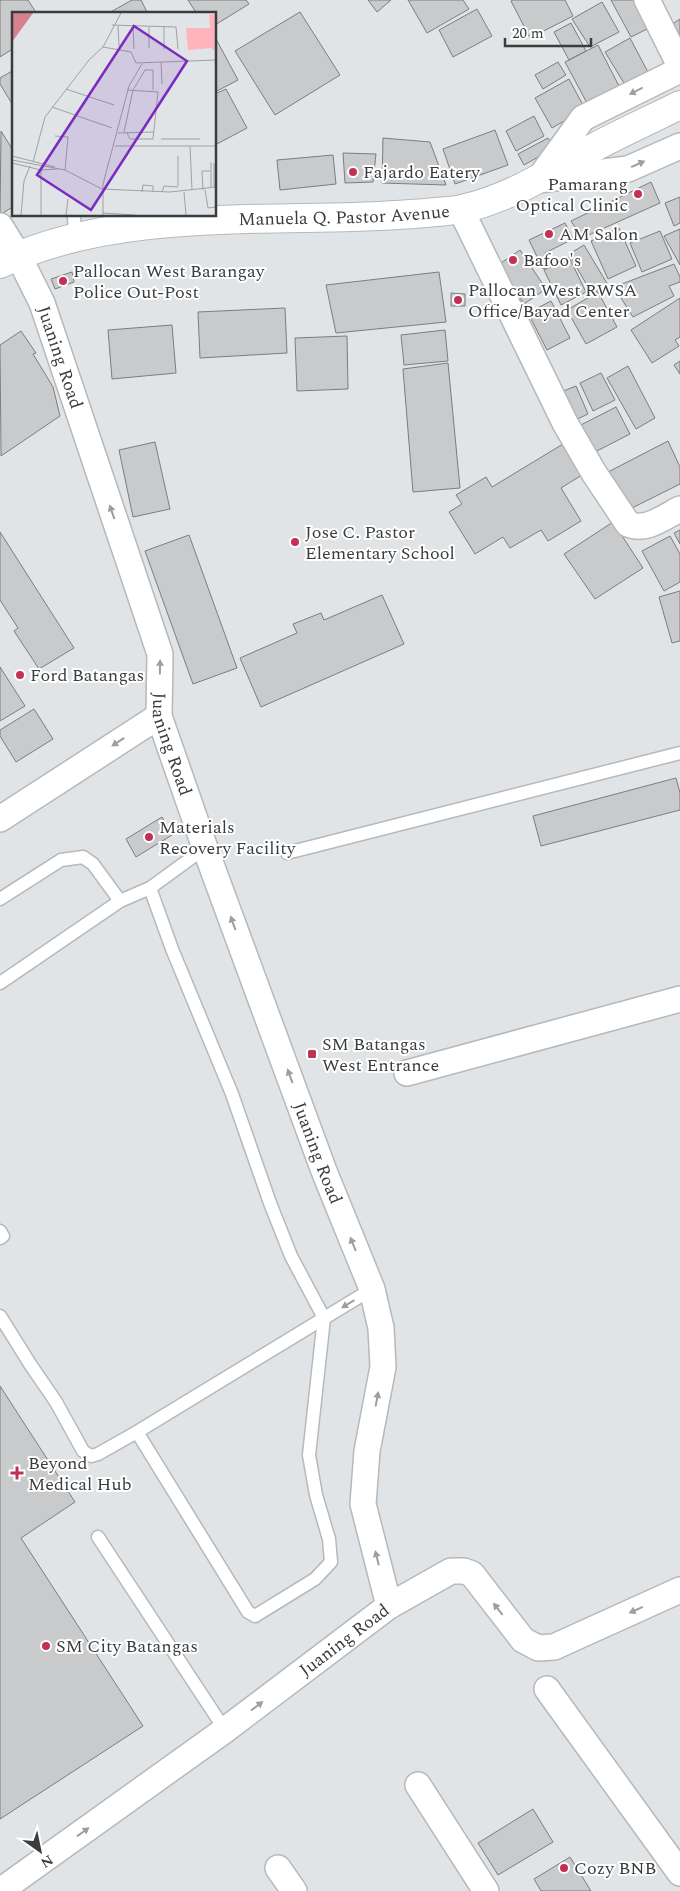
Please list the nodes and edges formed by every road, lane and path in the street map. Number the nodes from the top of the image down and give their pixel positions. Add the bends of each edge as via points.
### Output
1 (647, 0) edge
2 (680, 68) edge
3 (680, 105) edge
4 (680, 146) edge
5 (538, 180) junction
6 (461, 210) junction
7 (0, 226) edge
8 (74, 226) edge
9 (9, 259) edge
10 (680, 509) edge
11 (159, 716) junction
12 (680, 753) edge
13 (0, 819) edge
14 (205, 848) junction
15 (287, 853) dead end
16 (150, 888) junction
17 (0, 899) edge
18 (120, 901) junction
19 (0, 983) edge
20 (680, 999) edge
21 (407, 1073) dead end
22 (0, 1231) edge
23 (0, 1238) edge
24 (372, 1290) junction
25 (0, 1316) edge
26 (324, 1318) junction
27 (137, 1432) junction
28 (98, 1537) dead end
29 (680, 1590) edge
30 (389, 1606) junction
31 (547, 1689) dead end
32 (225, 1730) junction
33 (418, 1785) dead end
34 (278, 1868) dead end
35 (680, 1873) edge
36 (0, 1891) edge
37 (294, 1891) edge
38 (486, 1891) edge

1 - 2 street
2 -> 5 street, Manuela Q. Pastor Avenue via 583,118
3 - 5 main road, Manuela Q. Pastor Avenue via 597,146
5 -> 4 street, Manuela Q. Pastor Avenue via 628,169
5 - 6 main road, Manuela Q. Pastor Avenue via 494,200
6 - 8 main road, Manuela Q. Pastor Avenue via 408,215
6 - 10 street via 565,423 628,524 644,527
7 - 9 street, Juaning Road
8 - 9 main road, Manuela Q. Pastor Avenue
11 -> 9 street, Juaning Road via 160,654 42,303
11 -> 13 street
11 - 14 street, Juaning Road
12 - 15 lane
14 - 16 lane
24 -> 14 street, Juaning Road via 324,1171
16 - 18 lane
16 - 26 lane via 232,1094 291,1256
17 - 18 lane via 61,860 83,857
18 - 19 lane
20 - 21 street
22 - 23 lane via 3,1236
24 -> 26 lane
30 -> 24 street, Juaning Road via 364,1504 367,1451 383,1367 381,1328
25 - 27 lane via 56,1402 83,1451 91,1456 98,1454
26 - 27 lane
26 - 27 lane via 309,1455 329,1539 331,1562 315,1579 261,1614 255,1616 248,1612
28 - 32 lane
29 -> 30 street via 554,1647 538,1648 523,1640 472,1574 464,1571 451,1570
32 -> 30 street, Juaning Road
31 - 35 street
36 -> 32 street, Juaning Road
33 - 38 street
34 - 37 street

